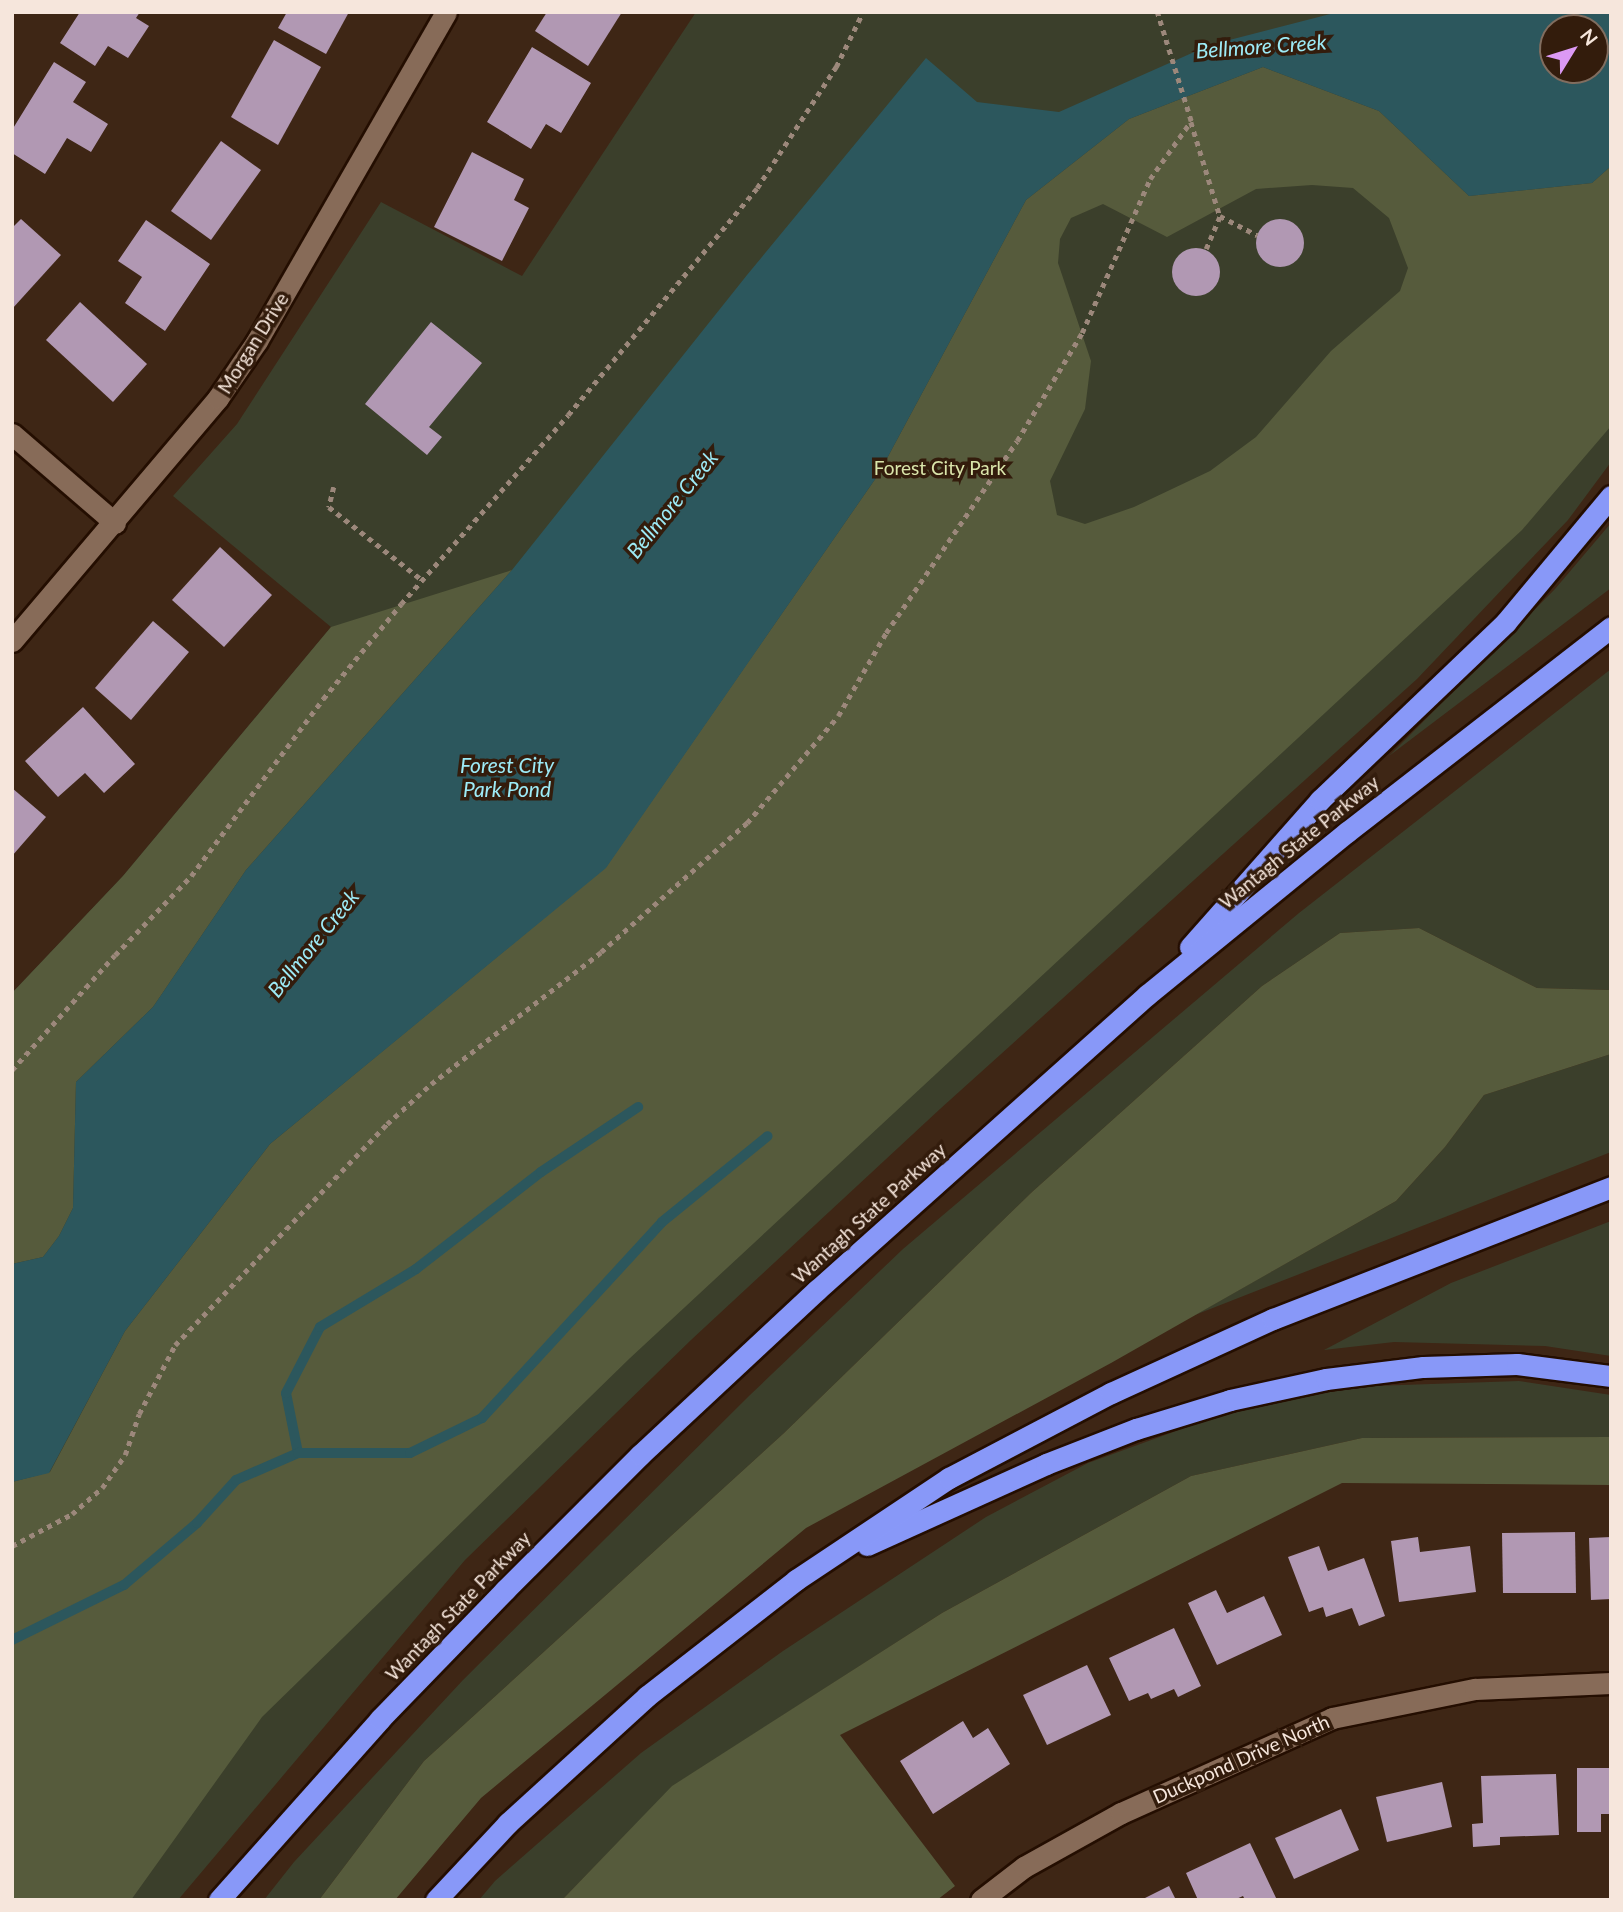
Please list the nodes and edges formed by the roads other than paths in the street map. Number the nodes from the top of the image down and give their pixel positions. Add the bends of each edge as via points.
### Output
1 (446, 12) edge
2 (12, 434) edge
3 (1611, 496) edge
4 (115, 523) junction
5 (1611, 627) edge
6 (12, 641) edge
7 (1147, 995) junction
8 (1611, 1187) edge
9 (1611, 1376) edge
10 (796, 1580) junction
11 (1611, 1683) edge
12 (219, 1900) edge
13 (436, 1900) edge
14 (981, 1900) edge

1 - 4 street, Morgan Drive via 257,341 218,398
2 - 4 street
3 - 7 highway via 1506,622 1320,800
4 - 6 street, Morgan Drive
5 - 7 highway, Wantagh State Parkway
7 - 12 highway, Wantagh State Parkway via 640,1455 380,1719
8 - 10 highway via 1273,1319 1111,1393 949,1478
9 - 10 highway via 1517,1364 1423,1367 1326,1379 1230,1400 1046,1464
10 - 13 highway via 647,1696 508,1823
11 - 14 street, Duckpond Drive North via 1475,1689 1332,1718 1121,1812 1024,1867

